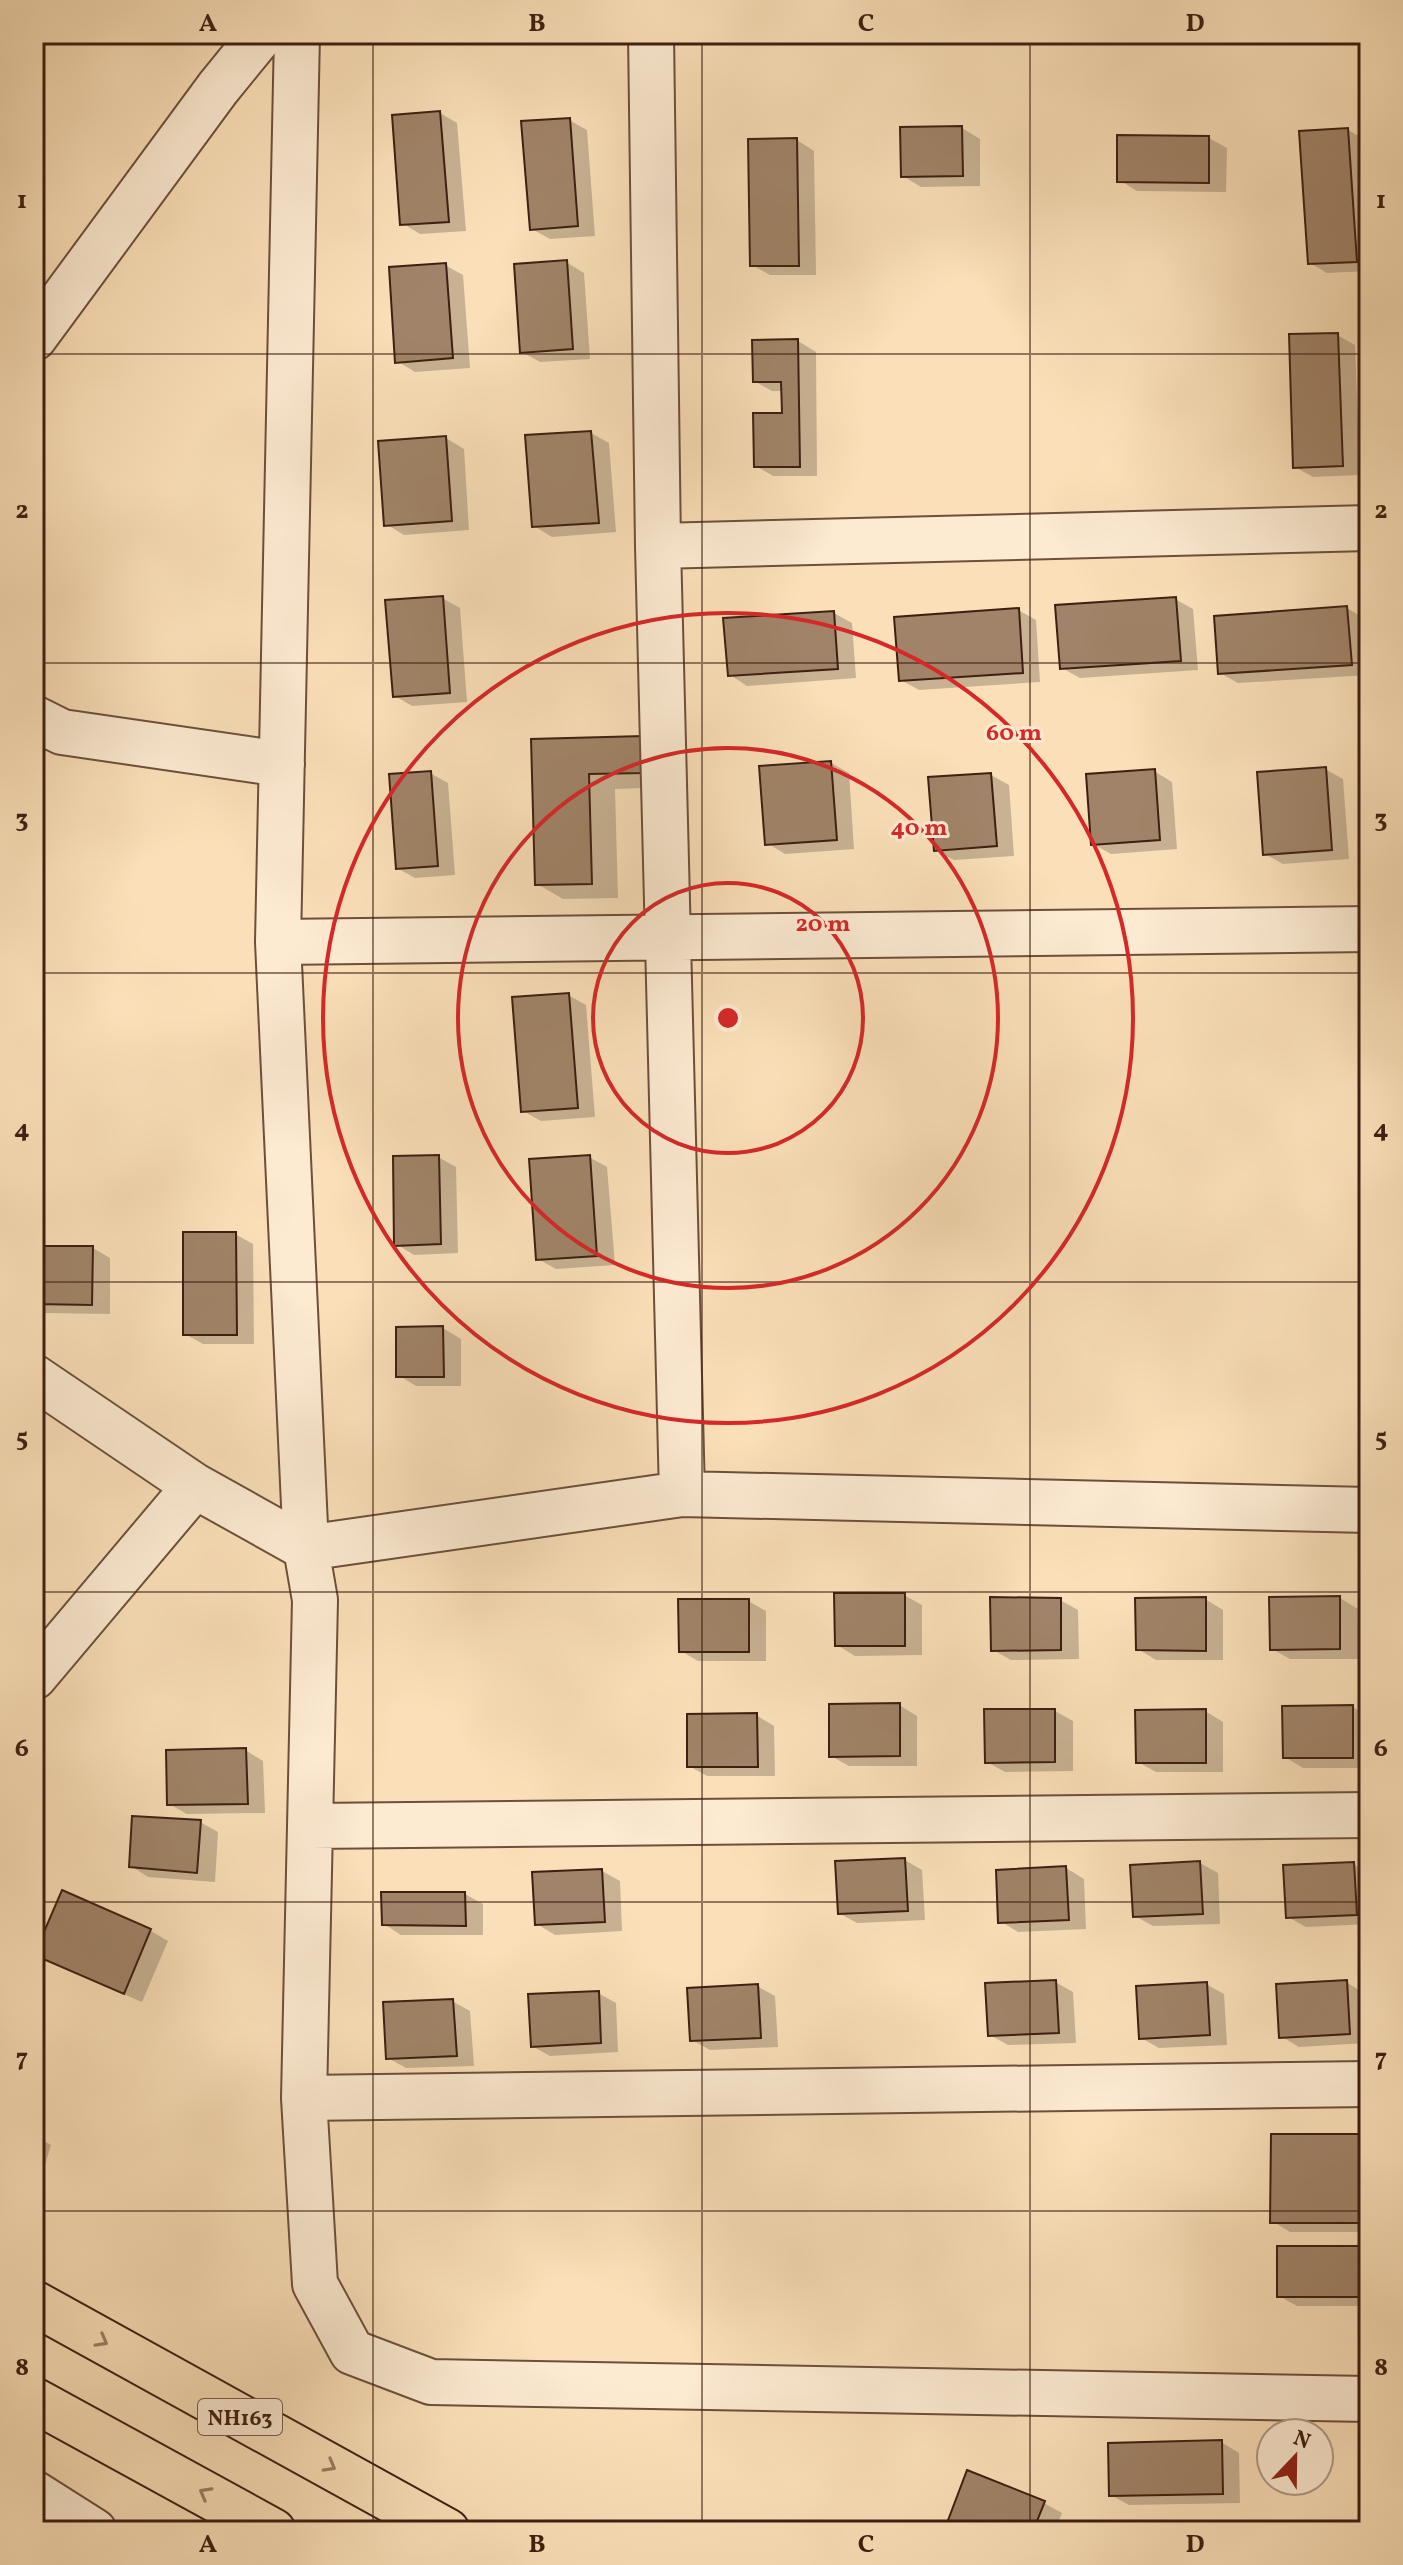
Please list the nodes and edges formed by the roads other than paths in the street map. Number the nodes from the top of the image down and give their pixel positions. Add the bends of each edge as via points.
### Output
1 (262, 34) edge
2 (297, 34) edge
3 (651, 34) edge
4 (34, 338) edge
5 (1369, 528) edge
6 (658, 546) junction
7 (34, 718) edge
8 (282, 764) junction
9 (1369, 929) edge
10 (668, 937) junction
11 (278, 942) junction
12 (34, 1377) edge
13 (195, 1486) junction
14 (682, 1494) junction
15 (1369, 1510) edge
16 (306, 1548) junction
17 (34, 1677) edge
18 (1369, 1815) edge
19 (311, 1826) junction
20 (1369, 2084) edge
21 (304, 2098) junction
22 (34, 2303) edge
23 (1369, 2399) edge
24 (34, 2400) edge
25 (273, 2531) edge
26 (447, 2531) edge

1 - 4 street
2 - 8 street
3 - 6 street
5 - 6 street
6 - 10 street
7 - 8 street via 62,732
8 - 11 street
9 - 10 street
10 - 11 street
10 - 14 street
11 - 16 street
12 - 13 street
13 - 16 street
13 - 17 street
14 - 15 street
14 - 16 street
16 - 19 street via 315,1600
18 - 19 street
19 - 21 street
20 - 21 street
21 - 23 street via 315,2284 352,2352 431,2382
22 -> 26 highway, NH163
25 -> 24 highway

